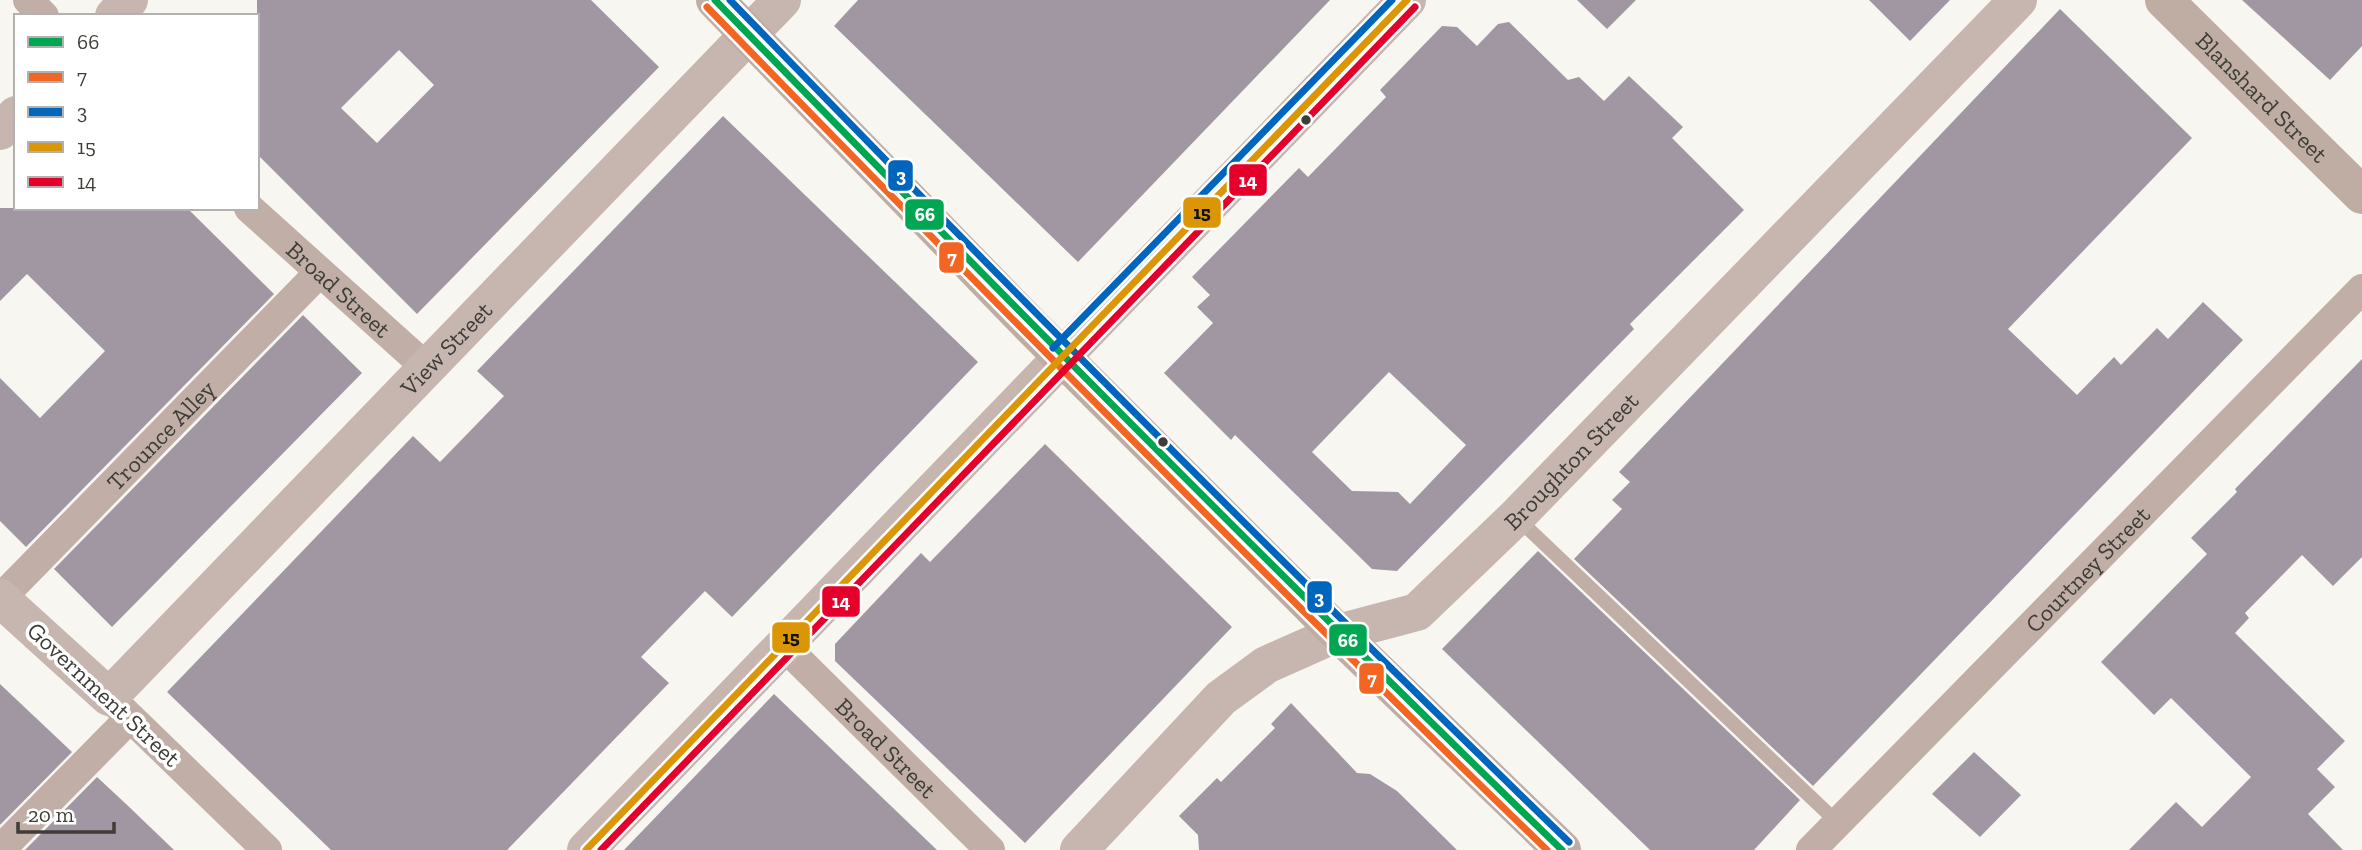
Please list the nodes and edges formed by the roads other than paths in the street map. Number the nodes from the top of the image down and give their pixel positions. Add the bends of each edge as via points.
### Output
1 (28, 0) edge
2 (129, 0) edge
3 (715, 0) edge
4 (782, 0) edge
5 (1408, 0) edge
6 (2018, 0) edge
7 (2164, 0) edge
8 (42, 14) edge
9 (116, 14) edge
10 (750, 33) junction
11 (14, 117) edge
12 (0, 131) edge
13 (2362, 195) edge
14 (252, 210) edge
15 (319, 273) junction
16 (2362, 289) edge
17 (1061, 355) junction
18 (427, 368) junction
19 (1516, 517) junction
20 (0, 598) edge
21 (1338, 633) junction
22 (782, 644) junction
23 (120, 707) junction
24 (1838, 823) junction
25 (0, 850) edge
26 (267, 850) edge
27 (586, 850) edge
28 (990, 850) edge
29 (1079, 850) edge
30 (1562, 850) edge
31 (1811, 850) edge

1 - 8 street
2 - 9 street
3 - 10 main road
4 - 10 street, View Street
5 - 17 street
6 - 19 street, Broughton Street
7 - 13 main road, Blanshard Street
10 - 17 main road
10 - 18 street, View Street
11 - 12 street
14 - 15 street, Broad Street
15 - 18 street, Broad Street
15 - 20 street, Trounce Alley
16 - 24 street, Courtney Street
17 - 21 main road
17 - 22 street
18 - 23 street, View Street
19 - 21 street, Broughton Street via 1417,612
19 - 24 lane
20 - 23 street, Government Street
21 - 29 street, Broughton Street via 1266,664 1221,698
21 - 30 main road
22 - 27 street
22 - 28 street, Broad Street
23 - 25 street
23 - 26 street, Government Street
24 - 31 street, Courtney Street

